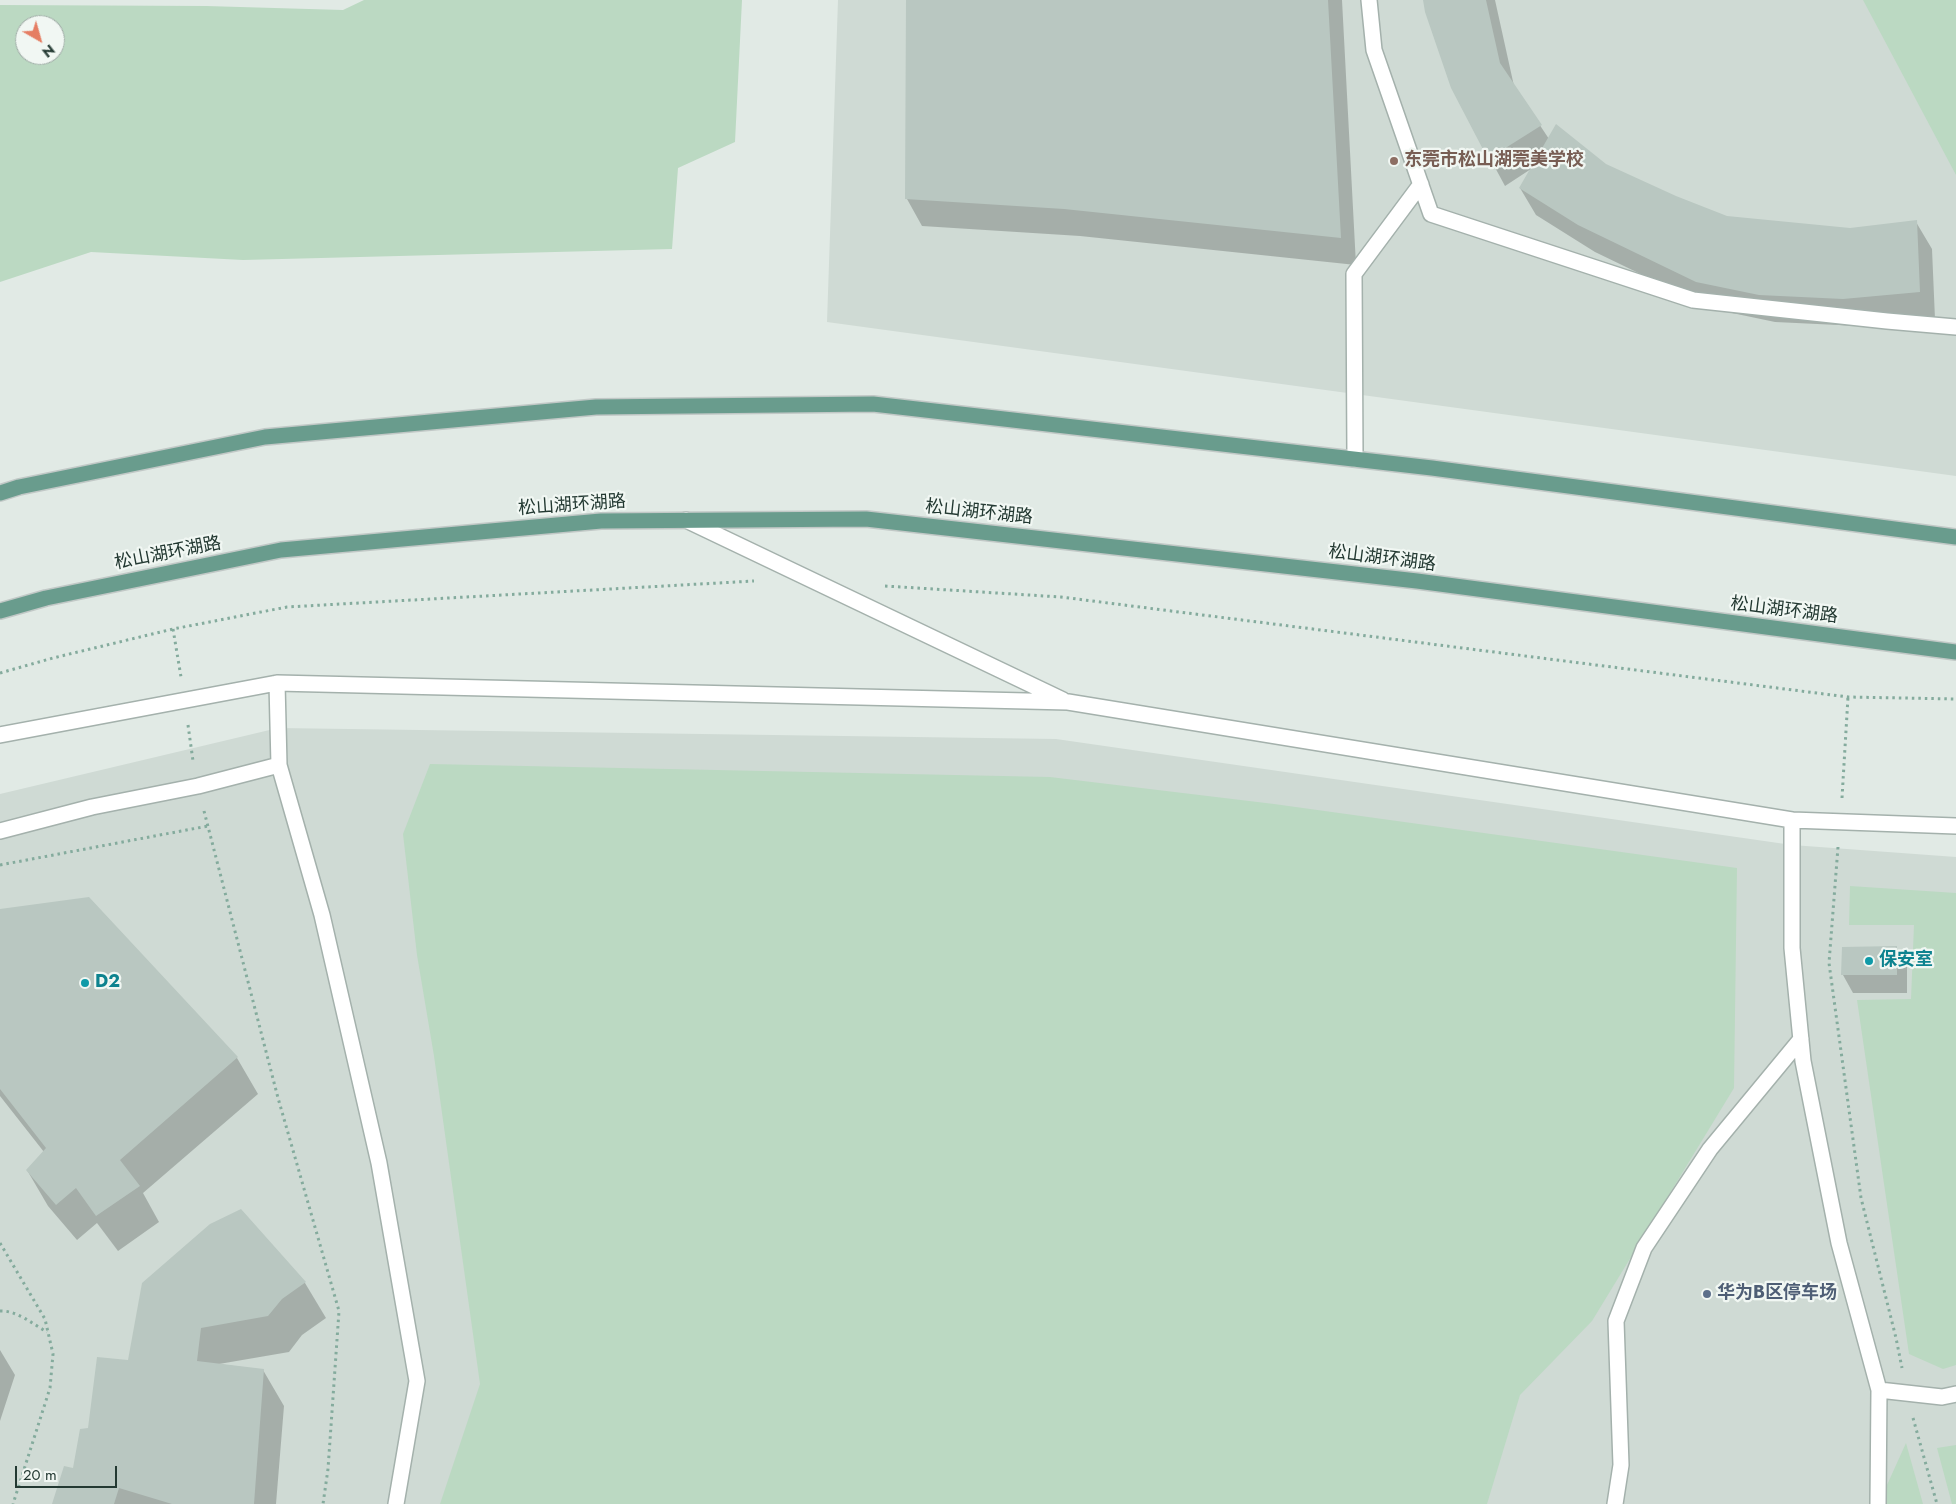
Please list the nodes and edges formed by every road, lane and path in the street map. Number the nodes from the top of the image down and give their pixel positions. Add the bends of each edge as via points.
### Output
1 (1369, 0) edge
2 (1420, 184) junction
3 (1956, 327) edge
4 (1355, 459) junction
5 (0, 493) edge
6 (686, 520) junction
7 (1956, 537) edge
8 (756, 581) dead end
9 (883, 585) dead end
10 (0, 612) edge
11 (1956, 652) edge
12 (0, 673) edge
13 (277, 683) junction
14 (1848, 696) junction
15 (1956, 699) edge
16 (1068, 702) junction
17 (0, 735) edge
18 (191, 749) dead end
19 (279, 765) junction
20 (198, 786) junction
21 (1792, 820) junction
22 (1841, 822) junction
23 (208, 826) junction
24 (1956, 826) edge
25 (0, 831) edge
26 (0, 866) edge
27 (1801, 1039) junction
28 (0, 1243) edge
29 (0, 1311) edge
30 (48, 1332) junction
31 (1879, 1390) junction
32 (1906, 1393) junction
33 (1956, 1394) edge
34 (13, 1504) edge
35 (323, 1504) edge
36 (396, 1504) edge
37 (1616, 1504) edge
38 (1878, 1504) edge
39 (1937, 1504) edge

1 - 2 street via 1374,50
2 - 3 street via 1431,214 1693,300
2 - 4 street via 1354,274
4 - 5 main road via 873,404 596,406 265,437
4 - 7 main road
6 - 10 main road, 松山湖环湖路 via 601,521 281,550 46,598
6 - 11 main road, 松山湖环湖路 via 866,519 1417,581
6 - 16 street
8 - 12 path via 287,607 173,628
9 - 14 path via 1061,597
13 - 16 street
13 - 17 street
13 - 19 street
14 - 15 path
14 - 22 path
16 - 21 street
18 - 20 path
19 - 20 street
19 - 36 street via 322,915 377,1153 417,1381
20 - 23 path
20 - 25 street via 92,807
21 - 22 street
21 - 27 street via 1792,948
22 - 24 street
22 - 32 path via 1829,963 1861,1198 1896,1338
23 - 26 path
23 - 35 path via 278,1098 340,1311
27 - 31 street via 1839,1243
27 - 37 street via 1710,1149 1644,1248 1616,1321 1621,1465
28 - 30 path via 45,1319
29 - 30 path via 24,1318
30 - 34 path via 52,1354 50,1388
31 - 32 street
31 - 38 street
32 - 33 street via 1942,1397
32 - 39 path

